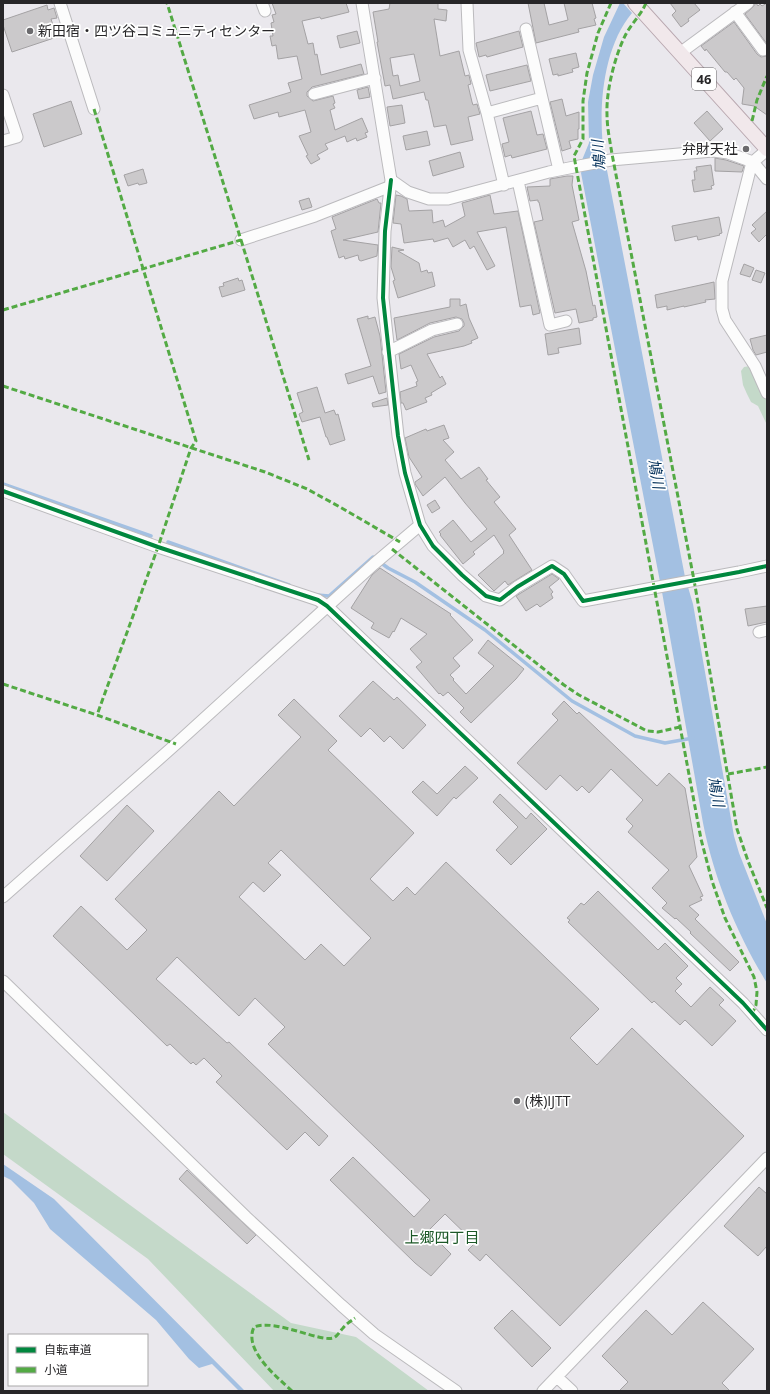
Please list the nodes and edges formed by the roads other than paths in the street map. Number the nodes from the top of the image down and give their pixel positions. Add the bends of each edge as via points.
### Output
1 (60, 3) edge
2 (362, 3) edge
3 (467, 3) edge
4 (748, 3) edge
5 (638, 6) edge
6 (735, 12) junction
7 (526, 29) dead end
8 (764, 50) dead end
9 (680, 53) junction
10 (375, 78) junction
11 (314, 94) dead end
12 (3, 95) edge
13 (542, 98) junction
14 (94, 109) dead end
15 (487, 113) junction
16 (3, 141) edge
17 (767, 150) edge
18 (753, 162) junction
19 (559, 170) junction
20 (767, 178) edge
21 (518, 181) junction
22 (391, 183) junction
23 (504, 185) junction
24 (241, 240) dead end
25 (566, 321) dead end
26 (457, 324) dead end
27 (388, 352) junction
28 (767, 393) edge
29 (3, 491) edge
30 (420, 525) junction
31 (767, 566) edge
32 (327, 606) junction
33 (3, 897) edge
34 (3, 980) edge
35 (767, 1030) edge
36 (767, 1158) edge
37 (557, 1377) junction
38 (456, 1391) edge
39 (543, 1391) edge
40 (572, 1391) edge

1 - 14 street
2 - 10 street
3 - 15 street via 469,50
4 - 6 street
5 - 9 main road, 46
6 - 8 street
6 - 9 street
7 - 13 street
9 - 17 main road, 46
10 - 11 street
10 - 22 street
12 - 16 street via 17,137
13 - 15 street
13 - 19 street
15 - 23 street
17 - 18 street
18 - 19 street via 728,153 713,151 611,160
18 - 20 street
18 - 28 street via 722,281 722,309 725,320 755,366
19 - 21 street
21 - 23 street
21 - 25 street via 550,324
22 - 23 street via 429,199 448,199
22 - 24 street via 315,216
22 - 27 street via 383,269
26 - 27 street via 432,330
27 - 30 street via 399,443
29 - 32 street via 158,547 318,600
30 - 31 street via 433,546 462,575 486,596 500,600 552,566 564,574 583,601
30 - 32 street
32 - 33 street
32 - 35 street via 743,1003
34 - 38 street via 340,1305 374,1334
36 - 37 street
37 - 39 street
37 - 40 street

